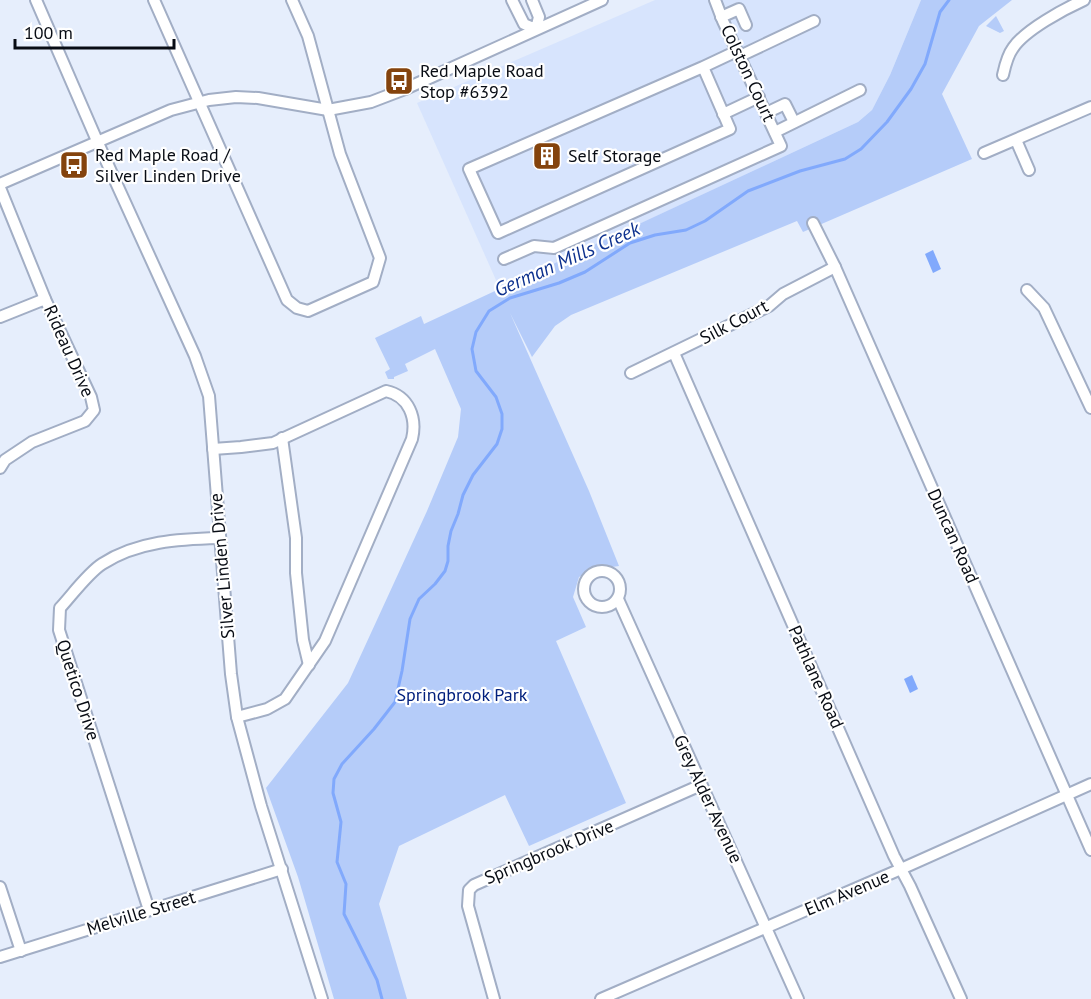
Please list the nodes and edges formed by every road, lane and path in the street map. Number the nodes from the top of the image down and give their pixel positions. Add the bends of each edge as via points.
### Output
1 (36, 0) edge
2 (154, 0) edge
3 (292, 0) edge
4 (512, 0) edge
5 (532, 0) edge
6 (602, 0) edge
7 (716, 0) edge
8 (1084, 0) edge
9 (1089, 0) edge
10 (737, 4) edge
11 (1091, 6) edge
12 (721, 17) junction
13 (814, 21) dead end
14 (746, 25) dead end
15 (536, 29) junction
16 (739, 53) junction
17 (703, 67) junction
18 (1003, 75) dead end
19 (860, 90) dead end
20 (759, 97) junction
21 (201, 103) junction
22 (1091, 107) edge
23 (328, 110) junction
24 (766, 113) junction
25 (723, 114) junction
26 (794, 122) junction
27 (775, 132) junction
28 (1016, 140) junction
29 (98, 143) junction
30 (984, 153) dead end
31 (1029, 170) dead end
32 (0, 186) edge
33 (813, 223) dead end
34 (504, 259) dead end
35 (835, 267) junction
36 (1027, 290) dead end
37 (45, 299) junction
38 (0, 317) edge
39 (674, 352) junction
40 (631, 373) dead end
41 (1091, 408) edge
42 (282, 438) junction
43 (213, 449) junction
44 (0, 468) edge
45 (219, 538) junction
46 (618, 599) dead end
47 (309, 665) junction
48 (237, 717) junction
49 (1091, 784) edge
50 (701, 785) junction
51 (1066, 795) junction
52 (1091, 850) edge
53 (282, 869) junction
54 (901, 869) junction
55 (0, 887) edge
56 (149, 910) junction
57 (767, 927) junction
58 (21, 951) junction
59 (0, 957) edge
60 (322, 999) edge
61 (494, 999) edge
62 (601, 999) edge
63 (798, 999) edge
64 (961, 999) edge

1 - 29 street, Silver Linden Drive
2 - 21 street
3 - 23 street via 308,36
4 - 15 street via 524,24
5 - 15 street via 539,17
6 - 15 street
7 - 12 street, Colston Court
8 - 18 street via 1022,39 1013,48
9 - 11 street
10 - 12 street
10 - 14 street
12 - 16 street, Colston Court
13 - 16 street
15 - 23 street via 379,99
16 - 17 street
16 - 20 street, Colston Court
17 - 25 street
17 - 25 street via 469,169 498,233 730,129
19 - 26 street
20 - 24 street, Colston Court
20 - 25 street
21 - 23 street via 258,98
21 - 23 street via 287,300 308,311 373,282 380,258 340,154
21 - 29 street via 171,110
22 - 28 street
24 - 26 street via 785,104
24 - 27 street, Colston Court
26 - 27 street
27 - 34 street, Colston Court via 781,146 554,248 534,246
28 - 30 street
28 - 31 street
29 - 32 street
29 - 43 street, Silver Linden Drive via 195,356 209,396
32 - 37 street, Rideau Drive
33 - 35 street, Duncan Road
35 - 39 street, Silk Court via 768,306
35 - 51 street, Duncan Road
36 - 41 street via 1044,308
37 - 38 street
37 - 44 street, Rideau Drive via 94,410 85,421 32,442 5,460
39 - 40 street, Silk Court
39 - 54 street, Pathlane Road
42 - 43 street via 256,446
42 - 47 street via 296,538 303,640
42 - 47 street via 386,391 405,400 415,426 333,624
43 - 45 street, Silver Linden Drive
45 - 48 street, Silver Linden Drive
45 - 56 street, Quetico Drive via 172,539 115,557 101,564 60,608 59,630
46 - 50 street, Grey Alder Avenue
47 - 48 street via 278,705
48 - 53 street, Silver Linden Drive
49 - 51 street, Elm Avenue
50 - 57 street, Grey Alder Avenue
50 - 61 street, Springbrook Drive via 469,890 468,906
51 - 52 street, Duncan Road
51 - 54 street, Elm Avenue
53 - 56 street, Melville Street
53 - 60 street, Silver Linden Drive
54 - 57 street, Elm Avenue
54 - 64 street, Pathlane Road
55 - 58 street
56 - 58 street, Melville Street
57 - 62 street, Elm Avenue
57 - 63 street, Grey Alder Avenue
58 - 59 street, Melville Street

